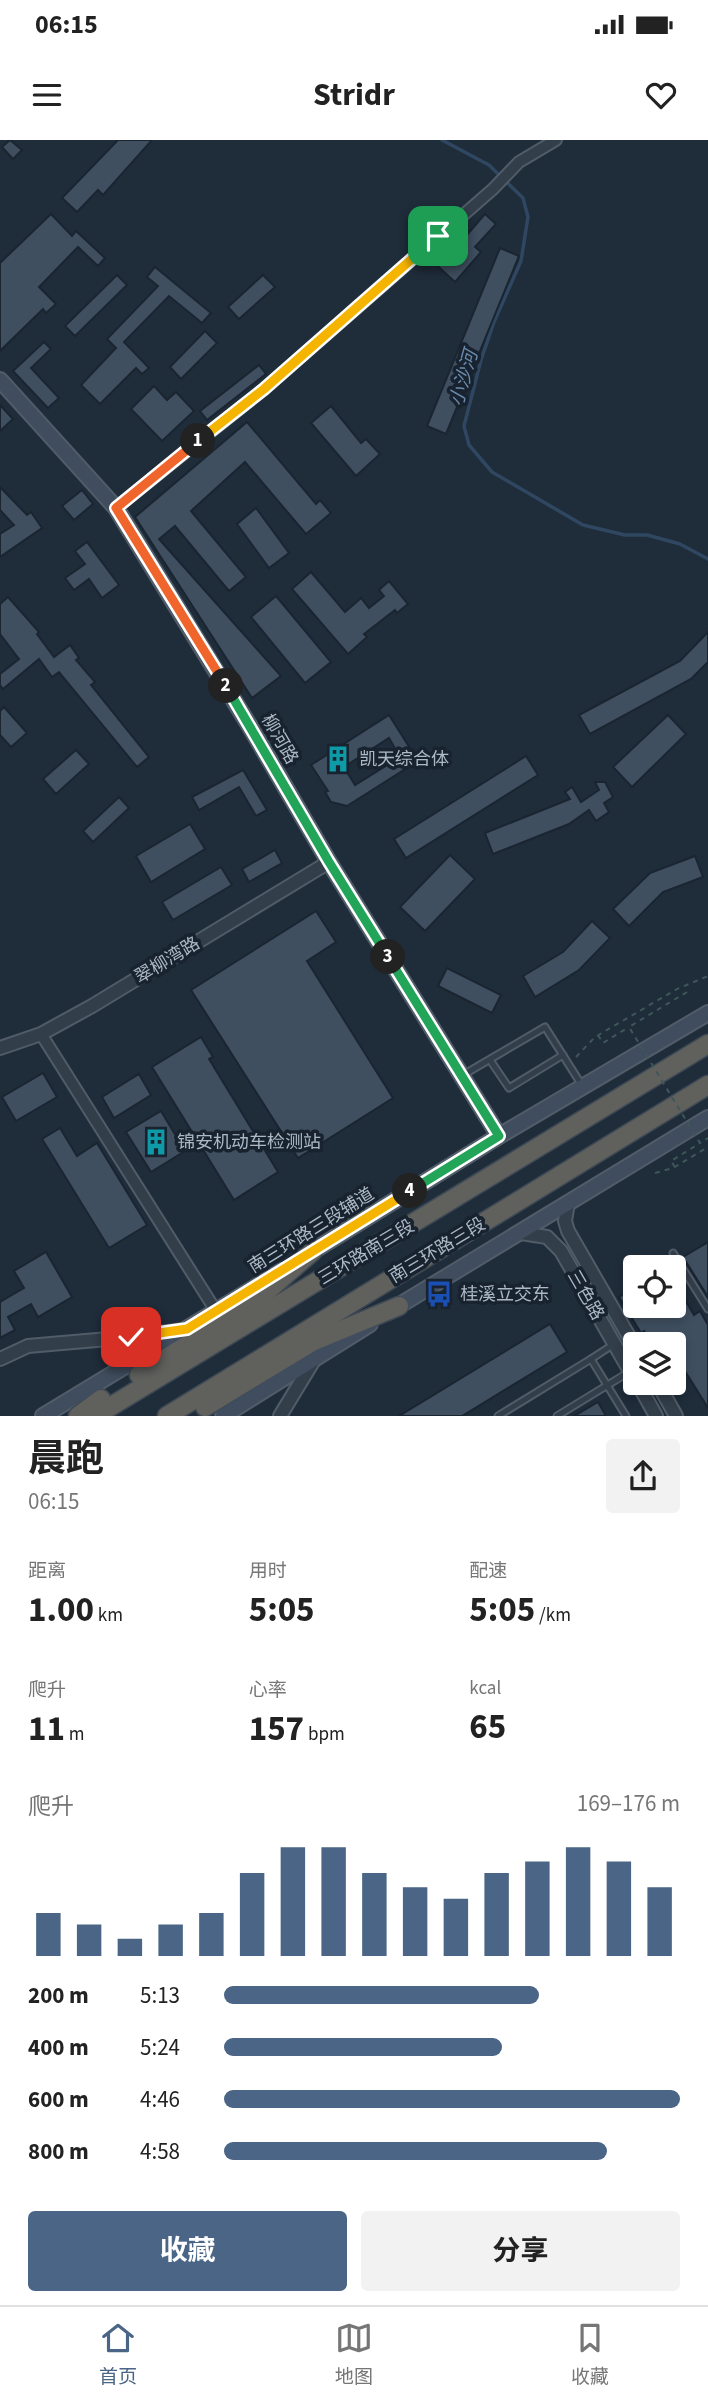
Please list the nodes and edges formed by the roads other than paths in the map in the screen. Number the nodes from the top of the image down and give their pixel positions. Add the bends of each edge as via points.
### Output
1 (556, 140) edge
2 (0, 380) edge
3 (116, 508) junction
4 (329, 862) junction
5 (708, 1013) edge
6 (41, 1034) junction
7 (708, 1044) edge
8 (0, 1048) edge
9 (563, 1055) junction
10 (490, 1060) junction
11 (462, 1075) junction
12 (708, 1085) edge
13 (583, 1087) junction
14 (708, 1118) edge
15 (499, 1136) junction
16 (568, 1203) junction
17 (521, 1233) junction
18 (313, 1251) junction
19 (673, 1253) dead end
20 (399, 1306) junction
21 (708, 1308) edge
22 (216, 1311) junction
23 (187, 1329) junction
24 (626, 1332) edge
25 (614, 1344) junction
26 (0, 1359) edge
27 (591, 1359) junction
28 (623, 1359) edge
29 (314, 1360) junction
30 (623, 1381) edge
31 (607, 1385) junction
32 (644, 1395) edge
33 (664, 1395) edge
34 (43, 1416) edge
35 (78, 1416) edge
36 (94, 1416) edge
37 (167, 1416) edge
38 (190, 1416) edge
39 (223, 1416) edge
40 (280, 1416) edge
41 (498, 1416) edge
42 (557, 1416) edge
43 (626, 1416) edge
44 (656, 1416) edge
45 (676, 1416) edge

1 - 3 street via 512,168 264,389
2 - 3 main road, 柳河路
3 - 4 main road, 柳河路
4 - 6 street, 翠柳湾路
4 - 11 main road, 柳河路
5 - 13 main road, 南三环路三段辅道
6 - 8 street, 翠柳湾路
6 - 22 street
7 - 36 highway, 三环路南三段
9 - 10 lane via 509,1088
9 - 10 lane via 545,1027
9 - 13 lane
10 - 11 lane
11 - 15 main road, 柳河路
12 - 37 highway, 南三环路三段
13 - 15 main road, 南三环路三段辅道
14 - 16 main road
15 - 18 main road, 南三环路三段辅道
16 - 17 main road
16 - 24 street, 三色路 via 568,1231
17 - 20 main road
17 - 25 street, 三色路 via 547,1237 561,1251
18 - 22 main road, 南三环路三段辅道
18 - 35 highway via 250,1306
19 - 21 lane
20 - 29 main road
20 - 38 highway via 312,1342
22 - 23 main road, 南三环路三段辅道
23 - 26 street via 28,1346
23 - 34 main road, 南三环路三段辅道
25 - 27 lane
25 - 28 street, 三色路
27 - 31 lane
27 - 41 lane
29 - 39 main road
29 - 40 street
30 - 31 lane
31 - 42 lane
31 - 43 lane
32 - 44 street, 三色路
33 - 45 street

